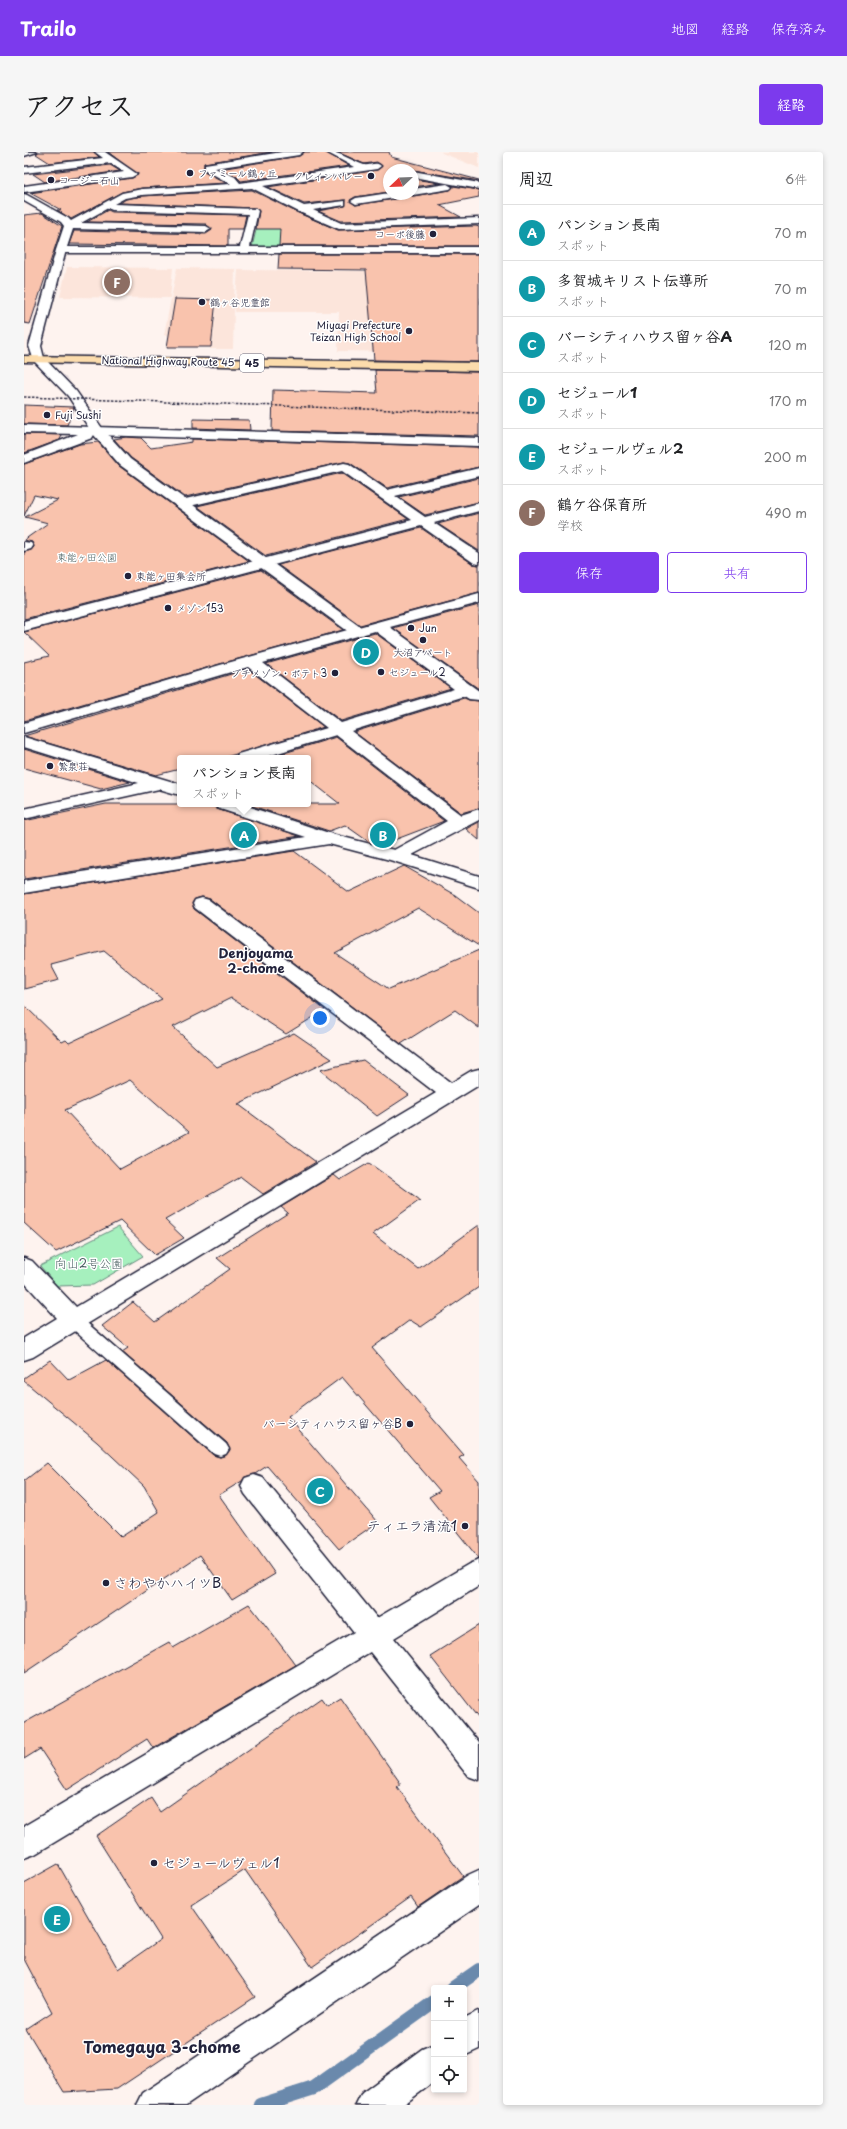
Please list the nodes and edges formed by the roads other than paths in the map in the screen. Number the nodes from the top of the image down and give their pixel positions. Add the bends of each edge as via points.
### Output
1 (32, 152) edge
2 (99, 152) edge
3 (299, 152) edge
4 (330, 152) edge
5 (24, 153) edge
6 (359, 156) dead end
7 (112, 160) junction
8 (377, 166) junction
9 (364, 168) junction
10 (383, 168) edge
11 (24, 170) edge
12 (419, 175) edge
13 (462, 184) junction
14 (237, 185) junction
15 (253, 186) junction
16 (479, 186) edge
17 (24, 189) edge
18 (419, 191) edge
19 (24, 197) edge
20 (383, 197) edge
21 (356, 201) dead end
22 (342, 202) dead end
23 (42, 207) junction
24 (103, 207) junction
25 (24, 208) edge
26 (300, 209) junction
27 (479, 221) edge
28 (69, 226) junction
29 (206, 229) dead end
30 (61, 250) junction
31 (479, 250) edge
32 (244, 251) junction
33 (30, 356) edge
34 (479, 360) edge
35 (479, 367) edge
36 (24, 429) edge
37 (97, 431) junction
38 (479, 442) edge
39 (24, 459) edge
40 (479, 472) edge
41 (384, 495) junction
42 (181, 504) junction
43 (479, 507) edge
44 (423, 522) junction
45 (479, 560) edge
46 (265, 563) junction
47 (479, 598) edge
48 (24, 626) edge
49 (379, 627) junction
50 (358, 632) junction
51 (251, 662) junction
52 (473, 695) edge
53 (24, 728) edge
54 (339, 730) junction
55 (24, 742) edge
56 (254, 755) edge
57 (177, 778) edge
58 (160, 783) junction
59 (177, 789) edge
60 (231, 807) edge
61 (24, 814) edge
62 (479, 814) edge
63 (459, 822) junction
64 (329, 839) junction
65 (396, 856) junction
66 (479, 882) edge
67 (24, 887) edge
68 (202, 904) dead end
69 (479, 1076) edge
70 (449, 1092) junction
71 (24, 1267) edge
72 (73, 1320) junction
73 (24, 1350) edge
74 (220, 1449) dead end
75 (254, 1486) dead end
76 (479, 1572) edge
77 (372, 1636) junction
78 (479, 1766) edge
79 (24, 1843) edge
80 (479, 1886) edge
81 (479, 2028) edge
82 (467, 2037) edge
83 (431, 2063) edge
84 (155, 2105) edge
85 (374, 2105) edge

1 - 5 street
2 - 7 street
3 - 14 street via 208,166 232,179
4 - 9 street
6 - 8 street
7 - 11 street
7 - 17 street via 132,174
8 - 9 street
8 - 10 street
9 - 15 street
12 - 13 street
13 - 16 street
13 - 18 street
14 - 15 street
14 - 24 street via 142,192 122,196
15 - 26 street
19 - 23 street
20 - 21 street
22 - 26 street
23 - 25 street
23 - 28 street via 65,220
24 - 28 street
24 - 32 street via 253,210
26 - 27 street via 338,226
28 - 29 street
28 - 30 street
30 - 32 street
30 - 33 street
31 - 32 street
33 - 34 highway, National Highway Route 45 / 45
33 - 35 highway, National Highway Route 45 / 45
33 - 37 street via 72,394
36 - 37 street
37 - 38 street
37 - 39 street
37 - 42 street via 125,462
40 - 41 street
41 - 42 street via 344,467
41 - 44 street
42 - 46 street
43 - 44 street
44 - 45 street
44 - 46 street
46 - 48 street
46 - 50 street
47 - 49 street
49 - 50 street
49 - 52 street
50 - 51 street
51 - 53 street
51 - 54 street
52 - 54 street
54 - 56 street
54 - 63 street
55 - 58 street
57 - 58 street
58 - 59 street
58 - 61 street
60 - 64 street
62 - 63 street
63 - 65 street
64 - 65 street
64 - 67 street
65 - 66 street
68 - 70 street
69 - 70 street
70 - 72 street
71 - 72 street
72 - 73 street
72 - 74 lane
75 - 77 street
76 - 77 street
77 - 78 street
77 - 79 street
80 - 84 street
81 - 82 street
83 - 85 street

